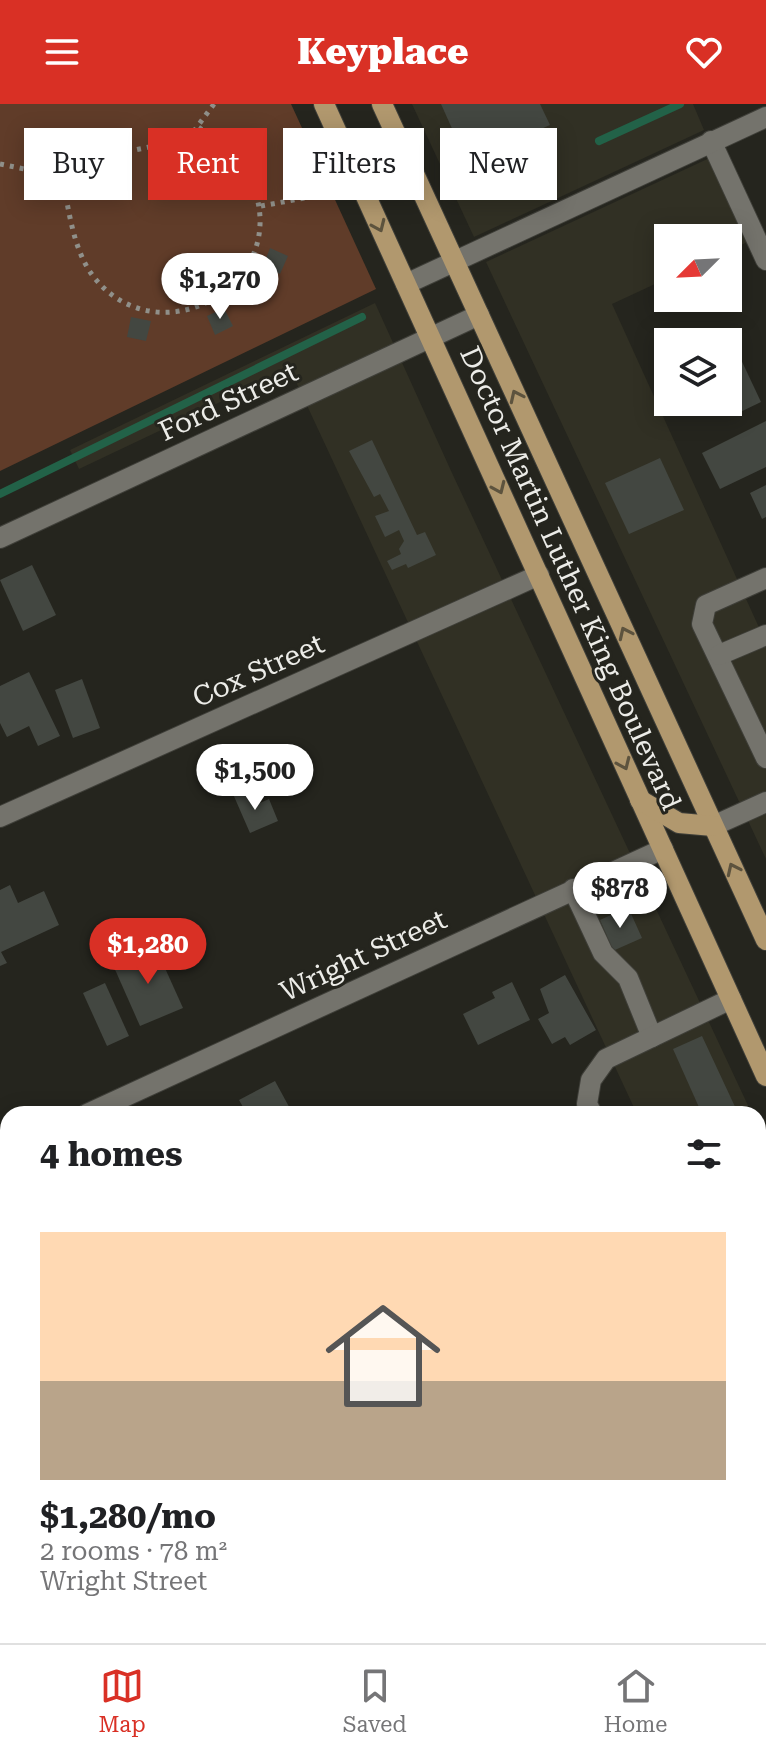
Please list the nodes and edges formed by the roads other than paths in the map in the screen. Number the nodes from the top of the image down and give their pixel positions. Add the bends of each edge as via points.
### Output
1 (324, 104) edge
2 (382, 104) edge
3 (766, 117) edge
4 (711, 141) junction
5 (766, 260) edge
6 (454, 261) junction
7 (406, 284) junction
8 (479, 315) junction
9 (431, 337) junction
10 (0, 538) edge
11 (539, 575) junction
12 (766, 578) edge
13 (766, 635) edge
14 (719, 655) junction
15 (766, 758) edge
16 (640, 800) junction
17 (766, 802) edge
18 (0, 817) edge
19 (713, 826) junction
20 (663, 849) junction
21 (573, 889) junction
22 (766, 940) edge
23 (731, 999) junction
24 (652, 1037) junction
25 (766, 1076) edge
26 (104, 1106) edge
27 (588, 1106) edge

1 -> 7 main road, Doctor Martin Luther King Boulevard
2 - 6 main road, Doctor Martin Luther King Boulevard
3 - 4 street
4 - 5 street
4 - 6 street
6 - 7 street
6 - 8 main road, Doctor Martin Luther King Boulevard
7 - 9 main road, Doctor Martin Luther King Boulevard
8 - 9 street, Ford Street
19 -> 8 main road, Doctor Martin Luther King Boulevard
9 - 10 street, Ford Street
9 -> 11 main road, Doctor Martin Luther King Boulevard
11 -> 16 main road, Doctor Martin Luther King Boulevard
11 - 18 street, Cox Street
12 - 14 street via 706,605 702,624
13 - 14 street
14 - 15 street
16 - 19 main road via 679,823
16 - 20 main road, Doctor Martin Luther King Boulevard
17 - 19 street
22 -> 19 main road, Doctor Martin Luther King Boulevard
20 - 21 street, Wright Street
20 - 23 main road, Doctor Martin Luther King Boulevard
21 - 24 street via 603,953 628,978
21 - 26 street, Wright Street
23 - 24 street
23 - 25 main road, Doctor Martin Luther King Boulevard
24 - 27 street via 606,1059 591,1080

